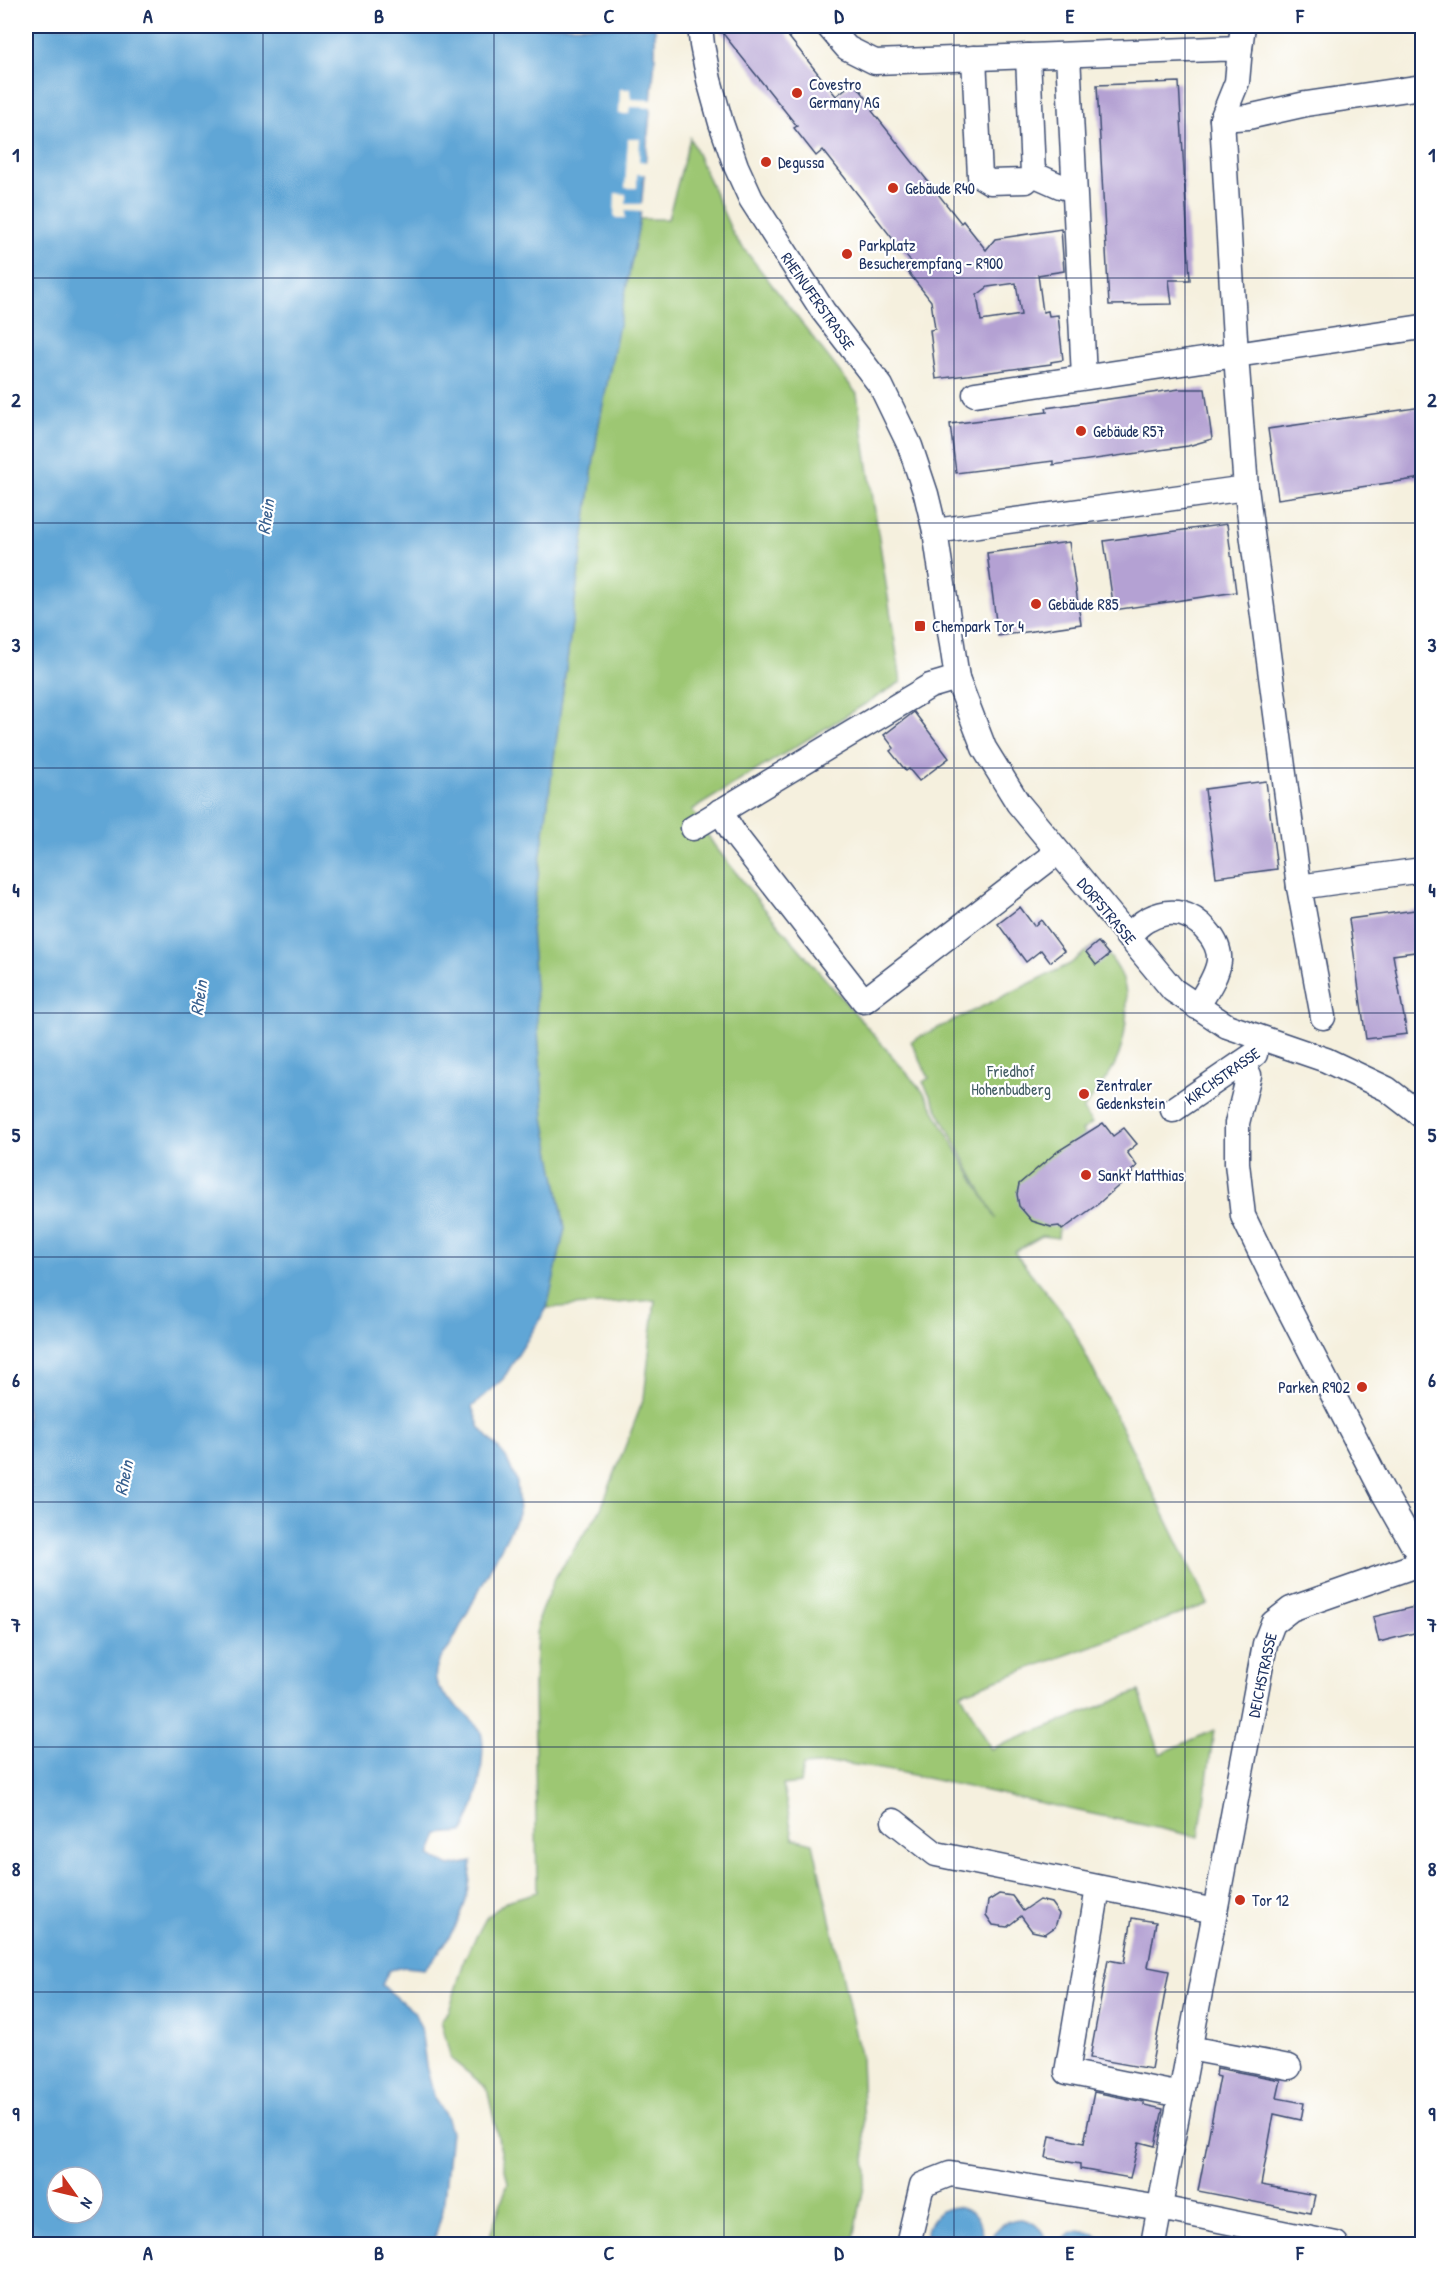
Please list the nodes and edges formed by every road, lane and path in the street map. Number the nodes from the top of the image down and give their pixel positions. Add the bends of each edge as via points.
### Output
1 (700, 26) edge
2 (828, 26) edge
3 (1241, 37) edge
4 (1068, 55) junction
5 (1029, 56) junction
6 (974, 58) junction
7 (1422, 87) edge
8 (1222, 119) junction
9 (1033, 174) junction
10 (1074, 189) junction
11 (1422, 327) edge
12 (1236, 355) junction
13 (1084, 377) junction
14 (975, 394) dead end
15 (1246, 488) junction
16 (935, 531) junction
17 (941, 573) joint
18 (957, 678) junction
19 (720, 811) junction
20 (693, 828) dead end
21 (1058, 852) junction
22 (1422, 870) edge
23 (1299, 887) junction
24 (1127, 936) junction
25 (1197, 1007) junction
26 (1323, 1017) dead end
27 (1271, 1042) junction
28 (1242, 1063) junction
29 (1173, 1110) dead end
30 (1422, 1116) edge
31 (1422, 1564) edge
32 (894, 1821) dead end
33 (1098, 1887) junction
34 (1215, 1911) junction
35 (1189, 2049) junction
36 (1289, 2067) dead end
37 (1181, 2095) junction
38 (1160, 2208) junction
39 (908, 2244) edge
40 (1153, 2244) edge
41 (1336, 2244) edge

1 - 16 street, RHEINUFERSTRASSE via 706,68 721,123 751,199 823,311 881,387 910,446
2 - 6 street via 848,48 875,62
3 - 4 street
3 - 8 street via 1237,82
4 - 5 street
4 - 10 street
5 - 6 street
5 - 9 street
6 - 9 street via 980,176 990,182 1026,181
7 - 8 street
8 - 12 street
9 - 10 street
10 - 13 street
11 - 12 street
12 - 13 street
12 - 15 street
13 - 14 street
15 - 16 street
15 - 23 street
16 - 17 street, RHEINUFERSTRASSE
17 - 18 street, DORFSTRASSE
18 - 19 street via 930,686
18 - 21 street, DORFSTRASSE via 984,748 1018,803
19 - 20 street
19 - 21 street via 864,1001
21 - 24 street, DORFSTRASSE
22 - 23 street
23 - 26 street
24 - 25 street, DORFSTRASSE via 1173,990
24 - 25 street via 1148,919 1182,913 1193,917 1206,930 1216,943 1219,960
25 - 27 street, DORFSTRASSE via 1227,1026
27 - 28 street, KIRCHSTRASSE
27 - 30 street, DORFSTRASSE via 1326,1060 1377,1084
28 - 29 street, KIRCHSTRASSE
28 - 31 street via 1249,1075 1238,1123 1237,1163 1244,1216 1265,1264
31 - 34 street, DEICHSTRASSE via 1291,1609 1273,1623 1265,1644
32 - 33 street via 936,1854
33 - 34 street
33 - 37 street via 1067,2072
34 - 35 street, DEICHSTRASSE
35 - 36 street
35 - 37 street, DEICHSTRASSE
37 - 38 street, DEICHSTRASSE
38 - 39 street via 950,2174 922,2185
38 - 40 street, DEICHSTRASSE
38 - 41 street

